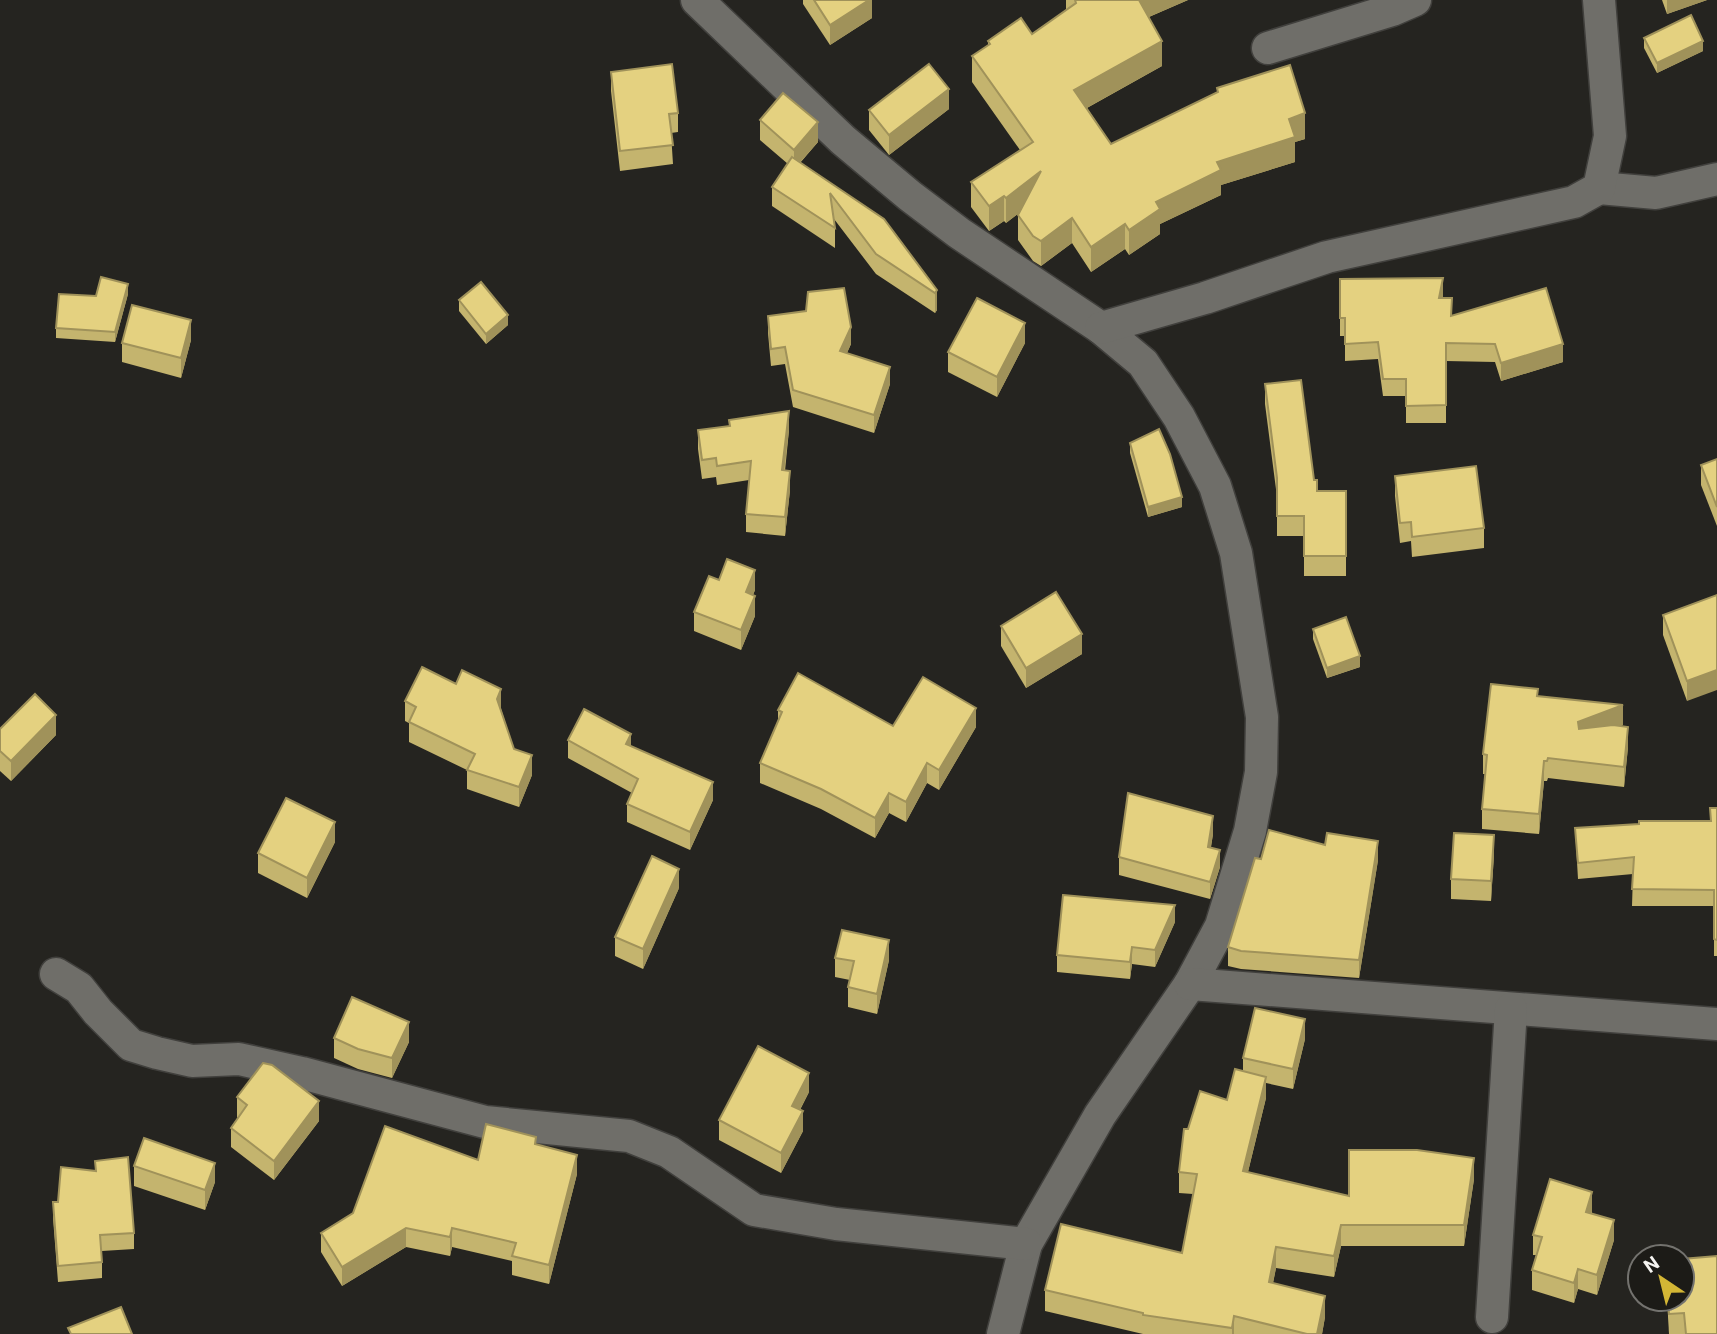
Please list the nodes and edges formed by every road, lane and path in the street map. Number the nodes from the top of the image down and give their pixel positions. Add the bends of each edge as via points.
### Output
1 (697, 0) edge
2 (1415, 0) edge
3 (1599, 0) edge
4 (1268, 48) dead end
5 (1717, 179) edge
6 (1599, 188) junction
7 (1101, 328) junction
8 (56, 974) dead end
9 (1189, 984) junction
10 (1511, 1009) junction
11 (1717, 1024) edge
12 (1026, 1244) junction
13 (1492, 1317) dead end
14 (1003, 1334) edge

1 - 7 street via 843,141 910,196
2 - 4 street
3 - 6 street via 1610,136
5 - 6 street via 1656,193
6 - 7 street via 1574,202 1327,257
7 - 9 street via 1143,363 1216,486 1236,553 1262,717 1261,772 1250,831 1222,926
8 - 12 street via 79,988 131,1045 157,1053 192,1061 239,1059 485,1122 629,1136 669,1152 754,1210 836,1224
9 - 10 street
9 - 12 street via 1100,1115
10 - 11 street
10 - 13 street
12 - 14 street

